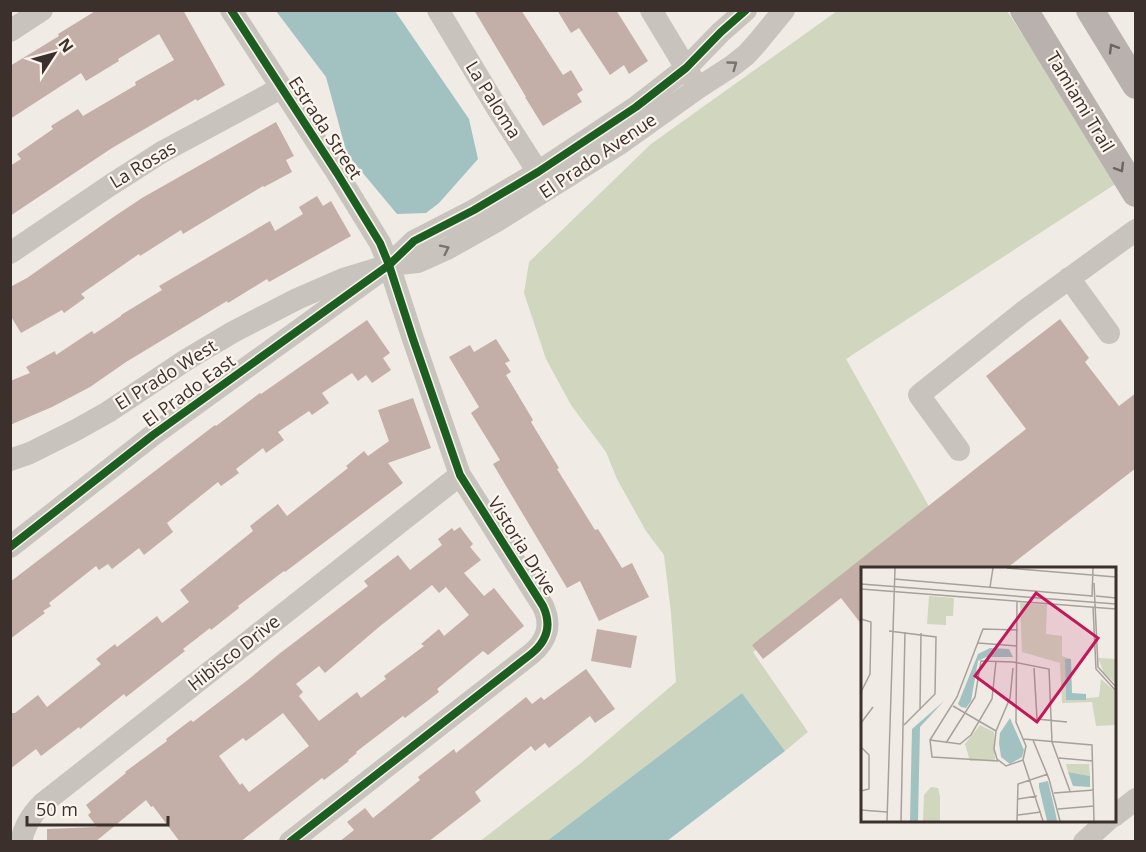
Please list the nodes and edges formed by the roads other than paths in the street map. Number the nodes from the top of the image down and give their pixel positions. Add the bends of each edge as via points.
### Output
1 (42, 10) edge
2 (231, 10) edge
3 (438, 10) edge
4 (651, 10) edge
5 (746, 10) edge
6 (784, 10) edge
7 (1024, 10) edge
8 (1090, 10) edge
9 (10, 31) edge
10 (686, 68) junction
11 (1136, 85) edge
12 (281, 88) junction
13 (698, 88) junction
14 (543, 181) junction
15 (1136, 193) edge
16 (1136, 230) edge
17 (10, 253) edge
18 (389, 265) junction
19 (1069, 278) junction
20 (1108, 333) dead end
21 (959, 450) dead end
22 (10, 460) edge
23 (460, 475) junction
24 (10, 547) edge
25 (1136, 800) edge
26 (1116, 815) edge
27 (1106, 822) edge
28 (21, 842) edge
29 (290, 842) edge
30 (1084, 842) edge

1 - 9 street
2 - 12 street, Estrada Street
3 - 14 street, La Paloma
4 - 10 street
5 - 10 street
13 -> 6 street, El Prado Avenue via 746,56
7 -> 15 main road, Tamiami Trail
11 -> 8 main road
10 - 13 street
10 - 14 street
12 - 17 street, La Rosas via 162,152
12 - 18 street, Estrada Street via 375,233
13 - 14 street, El Prado Avenue via 618,145
14 - 18 street, El Prado Avenue via 497,222 418,262
16 - 19 street
18 - 22 street, El Prado West via 297,299 233,332 76,430
18 - 23 street, Vistoria Drive
18 - 24 street, El Prado East via 153,435
19 - 20 street
19 - 21 street via 919,395
23 - 28 street, Hibisco Drive via 42,804 29,819
23 - 29 street, Vistoria Drive via 543,606 547,633 540,647
25 - 26 street
27 - 30 street

